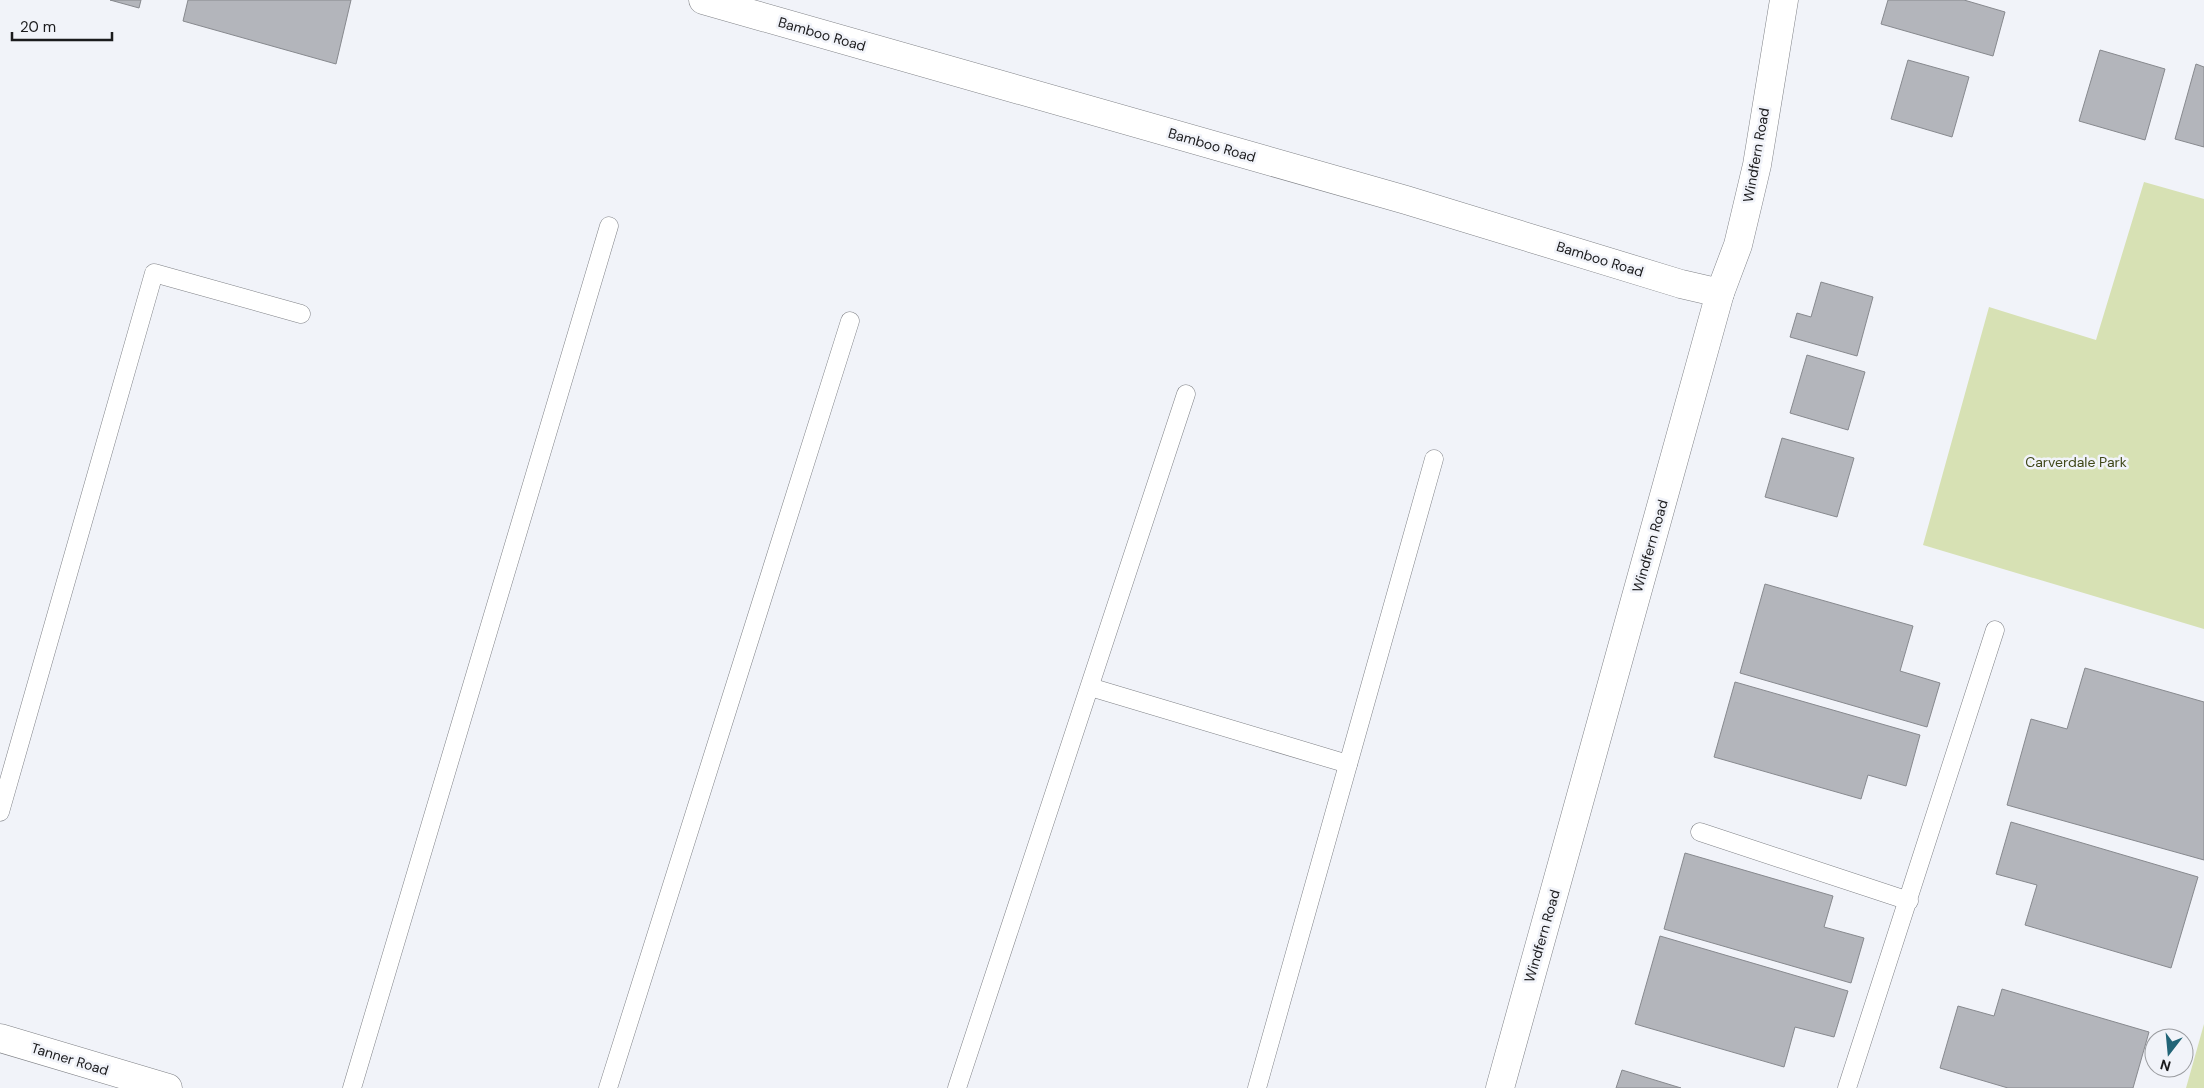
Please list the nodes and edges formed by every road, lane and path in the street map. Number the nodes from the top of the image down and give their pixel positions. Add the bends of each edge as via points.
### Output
1 (703, 0) edge
2 (1784, 0) edge
3 (609, 226) dead end
4 (1720, 293) junction
5 (301, 314) dead end
6 (850, 321) dead end
7 (1186, 394) dead end
8 (1434, 459) dead end
9 (1995, 630) dead end
10 (1090, 687) junction
11 (1348, 764) junction
12 (0, 812) edge
13 (1700, 832) dead end
14 (1909, 901) junction
15 (0, 1038) edge
16 (168, 1088) edge
17 (352, 1088) edge
18 (608, 1088) edge
19 (957, 1088) edge
20 (1257, 1088) edge
21 (1500, 1088) edge
22 (1847, 1088) edge

1 - 4 street, Bamboo Road via 1387,194
2 - 4 street, Windfern Road via 1756,165 1738,245
3 - 17 lane
4 - 21 street, Windfern Road
5 - 12 lane via 154,273
6 - 18 lane
7 - 10 lane
8 - 11 lane
9 - 14 lane
10 - 11 lane
10 - 19 lane
11 - 20 lane
13 - 14 lane
14 - 22 lane
15 - 16 street, Tanner Road

